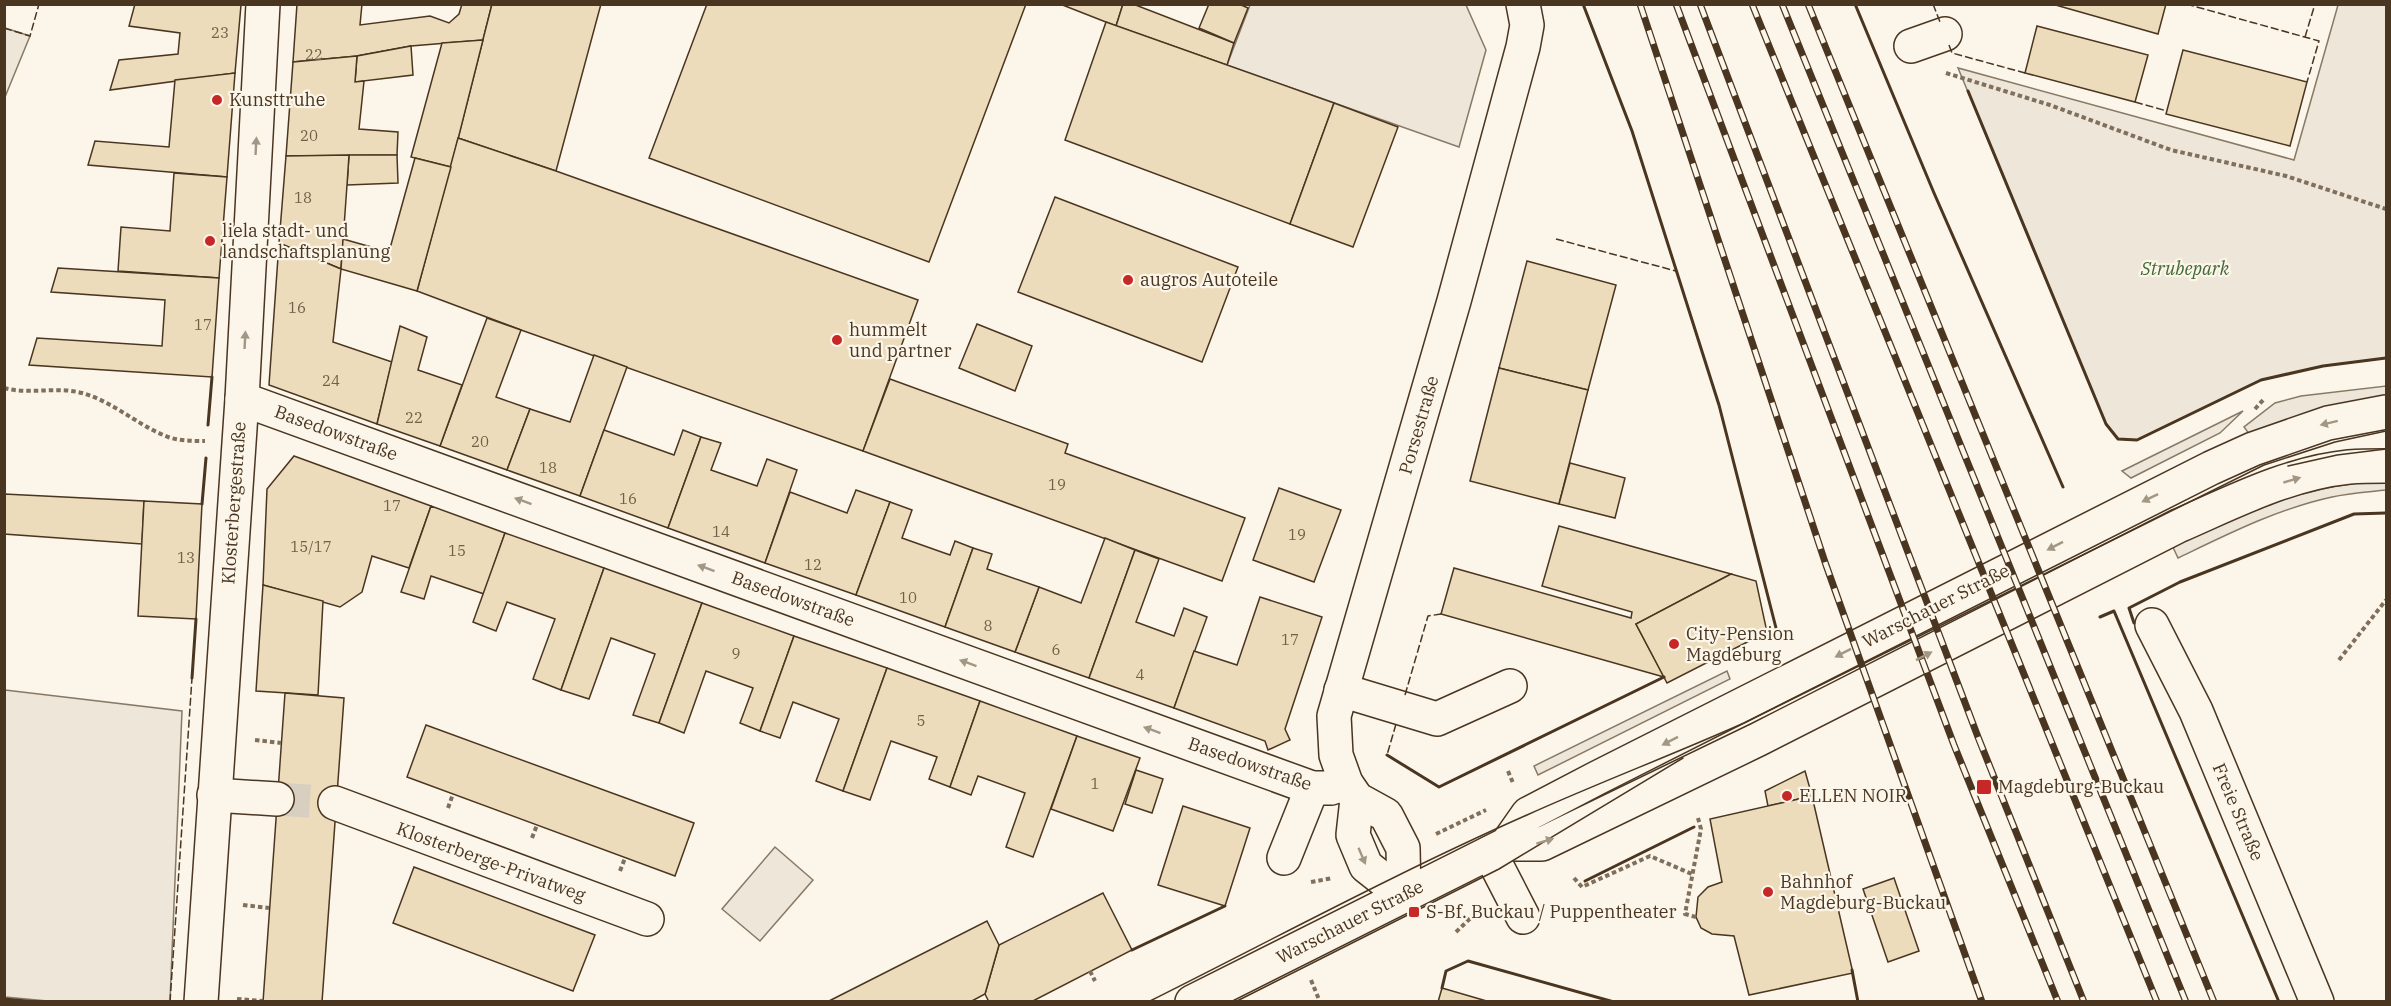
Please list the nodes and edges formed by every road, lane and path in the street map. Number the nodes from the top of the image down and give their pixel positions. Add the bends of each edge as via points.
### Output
1 (263, 4) edge
2 (1523, 4) edge
3 (1944, 34) dead end
4 (1911, 46) dead end
5 (1940, 71) dead end
6 (2386, 209) edge
7 (4, 388) edge
8 (242, 399) junction
9 (2386, 411) edge
10 (238, 442) junction
11 (2386, 466) edge
12 (2386, 600) edge
13 (2152, 626) dead end
14 (2339, 660) dead end
15 (1510, 686) dead end
16 (1341, 690) junction
17 (1312, 788) junction
18 (1352, 791) junction
19 (214, 795) junction
20 (277, 799) tunnel mouth
21 (335, 803) tunnel mouth
22 (1698, 818) dead end
23 (1499, 848) junction
24 (1284, 858) dead end
25 (1692, 874) junction
26 (1341, 876) dead end
27 (1574, 878) dead end
28 (1306, 883) dead end
29 (1404, 896) junction
30 (1523, 917) dead end
31 (1696, 917) dead end
32 (647, 919) dead end
33 (1090, 971) dead end
34 (1311, 980) dead end
35 (1095, 981) dead end
36 (201, 1002) edge
37 (1192, 1002) edge
38 (1320, 1002) edge
39 (2317, 1002) edge

8 -> 1 street, Klosterbergestraße
2 - 16 street, Porsestraße via 1527,25 1524,47 1461,280
3 - 4 street
5 - 6 path via 2050,105 2171,150 2286,176
7 - 10 path via 81,393 114,405 168,437
8 - 10 street, Klosterbergestraße
17 -> 8 street, Basedowstraße
9 -> 23 street, Warschauer Straße via 2328,423 2211,468 1527,814
10 - 19 street, Klosterbergestraße
23 -> 11 street, Warschauer Straße via 1542,844 2237,500 2293,479 2348,468
12 - 14 path
13 - 39 street, Freie Straße via 2196,711
15 - 16 street via 1437,719
16 - 18 street, Porsestraße via 1334,716 1336,756
17 - 18 street, Basedowstraße
17 - 24 street
18 - 29 street, Porsestraße via 1353,835 1366,866
19 - 20 street
19 - 36 street, Klosterbergestraße
21 - 32 street, Klosterberge-Privatweg
22 - 25 path via 1701,829
23 - 29 street, Warschauer Straße
23 - 30 street
25 - 27 path via 1650,856 1582,887
25 - 31 path via 1685,914
26 - 28 path
29 - 37 street, Warschauer Straße
33 - 35 path
34 - 38 path

